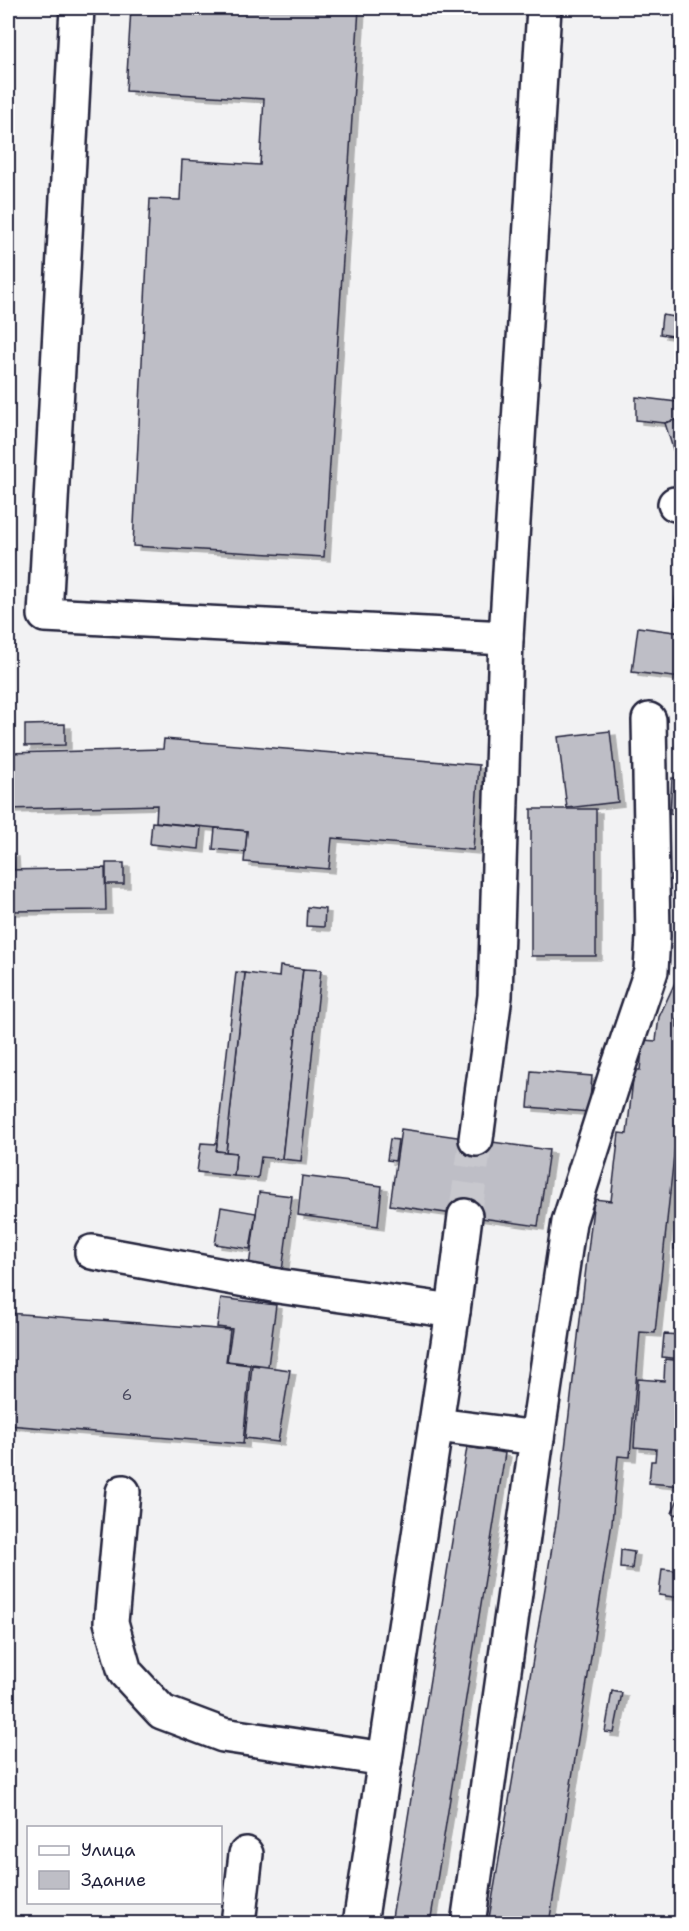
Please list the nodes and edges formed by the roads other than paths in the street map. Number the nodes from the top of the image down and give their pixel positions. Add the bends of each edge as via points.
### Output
1 (77, 8) edge
2 (544, 8) edge
3 (506, 638) junction
4 (649, 720) dead end
5 (477, 1139) tunnel mouth
6 (465, 1216) tunnel mouth
7 (92, 1252) dead end
8 (453, 1311) junction
9 (437, 1425) junction
10 (537, 1438) junction
11 (123, 1492) dead end
12 (385, 1759) junction
13 (246, 1854) dead end
14 (238, 1923) edge
15 (360, 1923) edge
16 (468, 1923) edge

1 - 3 lane via 45,615
2 - 3 lane
3 - 5 lane via 495,996
4 - 10 lane via 651,970 569,1222
6 - 8 lane
7 - 8 lane via 278,1286
8 - 9 lane
9 - 10 lane
9 - 12 lane
10 - 16 lane
11 - 12 lane via 111,1622 125,1672 162,1712 223,1735
12 - 15 lane
13 - 14 lane

